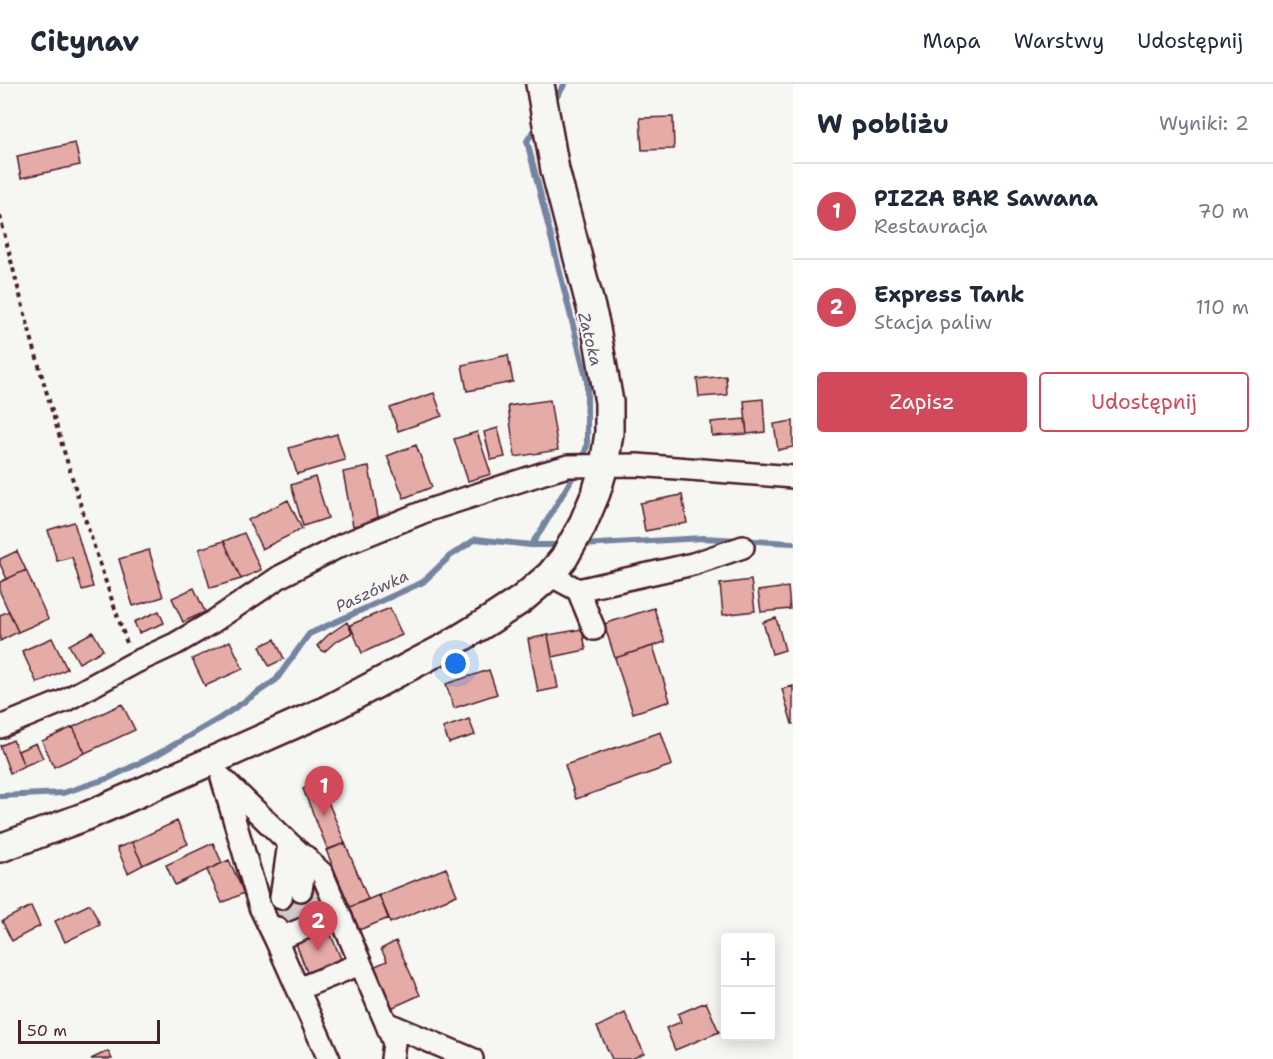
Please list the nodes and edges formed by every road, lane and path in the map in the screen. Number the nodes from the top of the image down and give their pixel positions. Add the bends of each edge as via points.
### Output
1 (540, 84) edge
2 (0, 216) edge
3 (585, 466) junction
4 (793, 477) edge
5 (743, 547) dead end
6 (563, 556) junction
7 (578, 590) junction
8 (594, 629) dead end
9 (134, 663) junction
10 (0, 727) edge
11 (218, 769) junction
12 (289, 843) junction
13 (0, 848) edge
14 (306, 857) junction
15 (301, 890) tunnel mouth
16 (281, 898) tunnel mouth
17 (339, 914) junction
18 (296, 926) junction
19 (360, 964) junction
20 (298, 989) junction
21 (386, 1023) junction
22 (329, 1059) edge
23 (392, 1059) edge
24 (472, 1059) edge

1 - 3 main road via 555,170 595,323 609,402 609,433
2 - 9 path via 65,456
3 - 4 street via 660,466
3 - 6 main road via 596,494
3 - 9 street via 426,512 342,545 281,576 175,645
5 - 7 street via 693,564
6 - 7 street
6 - 11 main road via 522,599 446,647
7 - 8 street
9 - 10 street via 64,701
11 - 12 street
11 - 13 main road
11 - 18 street via 260,907
12 - 14 street
12 - 16 street
14 - 15 street
14 - 17 street via 322,877
17 - 18 street
17 - 19 street
18 - 20 street
19 - 20 street
19 - 21 street
20 - 22 street
21 - 23 street via 394,1043
21 - 24 street

